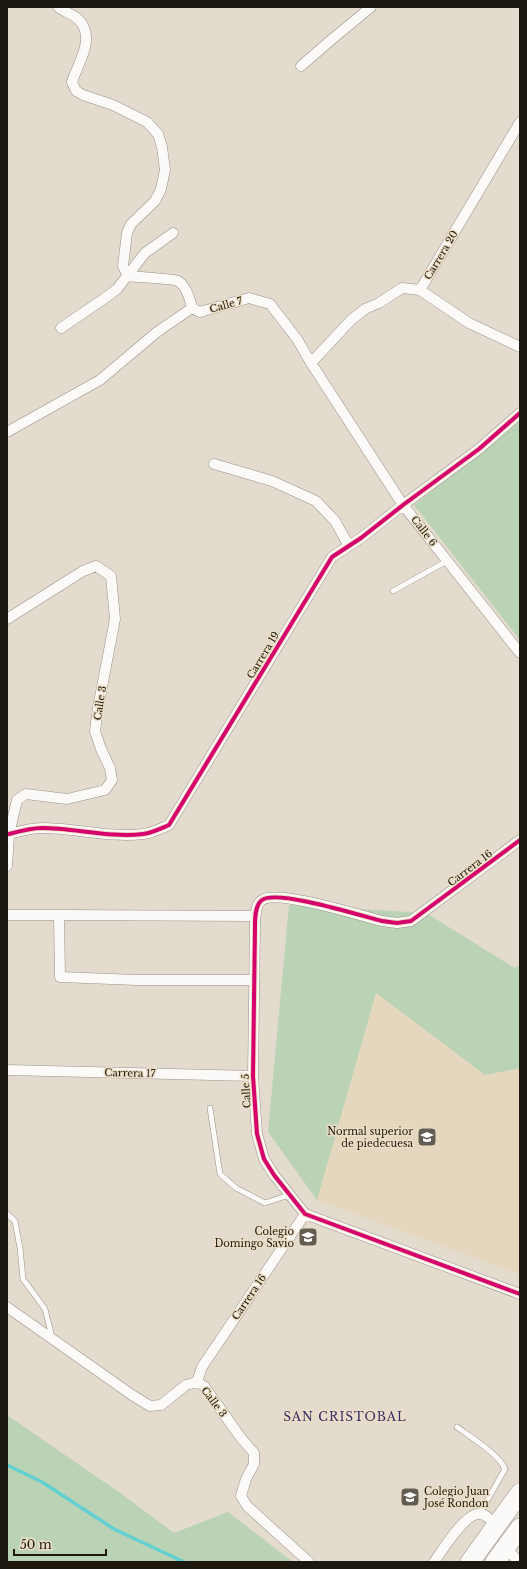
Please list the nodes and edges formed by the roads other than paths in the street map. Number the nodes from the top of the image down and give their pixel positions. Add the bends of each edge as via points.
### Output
1 (58, 7) edge
2 (371, 7) edge
3 (301, 66) dead end
4 (520, 122) edge
5 (173, 233) dead end
6 (128, 276) junction
7 (420, 290) junction
8 (192, 308) junction
9 (61, 328) dead end
10 (520, 347) edge
11 (311, 363) junction
12 (520, 413) edge
13 (7, 432) edge
14 (214, 464) dead end
15 (403, 505) junction
16 (349, 546) junction
17 (447, 561) junction
18 (393, 591) dead end
19 (7, 619) edge
20 (520, 653) edge
21 (9, 834) junction
22 (520, 840) edge
23 (7, 866) edge
24 (429, 908) joint
25 (7, 915) edge
26 (59, 915) junction
27 (255, 916) junction
28 (254, 980) junction
29 (7, 1070) edge
30 (253, 1076) junction
31 (210, 1108) dead end
32 (289, 1195) junction
33 (7, 1214) edge
34 (305, 1214) junction
35 (520, 1294) edge
36 (7, 1307) edge
37 (52, 1338) junction
38 (197, 1382) junction
39 (457, 1427) dead end
40 (520, 1493) edge
41 (480, 1513) junction
42 (496, 1525) junction
43 (520, 1528) edge
44 (500, 1555) edge
45 (309, 1562) edge
46 (434, 1562) edge
47 (470, 1562) edge
48 (520, 1562) edge

1 - 6 street via 79,19 86,31 87,43 72,82 76,91 147,122 158,134 162,147 165,170 161,189 155,201 131,224 127,233 123,266
2 - 3 street
4 - 7 street, Carrera 20
5 - 6 street via 145,253
6 - 8 street via 177,280 190,298
6 - 9 street via 108,296
7 - 10 street via 469,323
7 - 11 street, Carrera 20 via 402,288 365,309 351,320
8 - 11 street, Calle 7 via 200,312 249,298 270,304 297,339
8 - 13 street via 157,332 100,380
11 - 15 street, Calle 6
12 - 15 street, Carrera 19 via 479,449
14 - 16 street via 272,481 316,501 335,521
15 - 16 street, Carrera 19
15 - 17 street, Calle 6
16 - 21 street, Carrera 19 via 332,557 169,825 143,834 42,828
17 - 18 lane
17 - 20 street, Calle 6
19 - 21 street, Calle 3 via 83,571 96,566 111,576 115,619 95,731 110,768 112,780 105,790 67,799 26,794 17,800
21 - 23 street, Calle 3
22 - 24 street, Carrera 16
24 - 27 street, Calle 5 via 411,922 397,923 275,897 260,901
25 - 26 street
26 - 27 street
26 - 28 street via 60,977
27 - 28 street, Calle 5
28 - 30 street, Calle 5
29 - 30 street, Carrera 17
30 - 32 street, Calle 5 via 257,1134 264,1159
31 - 32 lane via 220,1174 236,1188 265,1203
32 - 34 street, Calle 5
33 - 37 lane via 15,1221 23,1279 45,1309
34 - 35 street, Calle 5
34 - 38 street, Carrera 16 via 202,1367
36 - 37 street, Calle 3
37 - 38 street, Calle 3 via 132,1396 150,1406 161,1405 186,1385
38 - 45 street, Calle 3 via 204,1386 254,1452 254,1464 241,1496 247,1506
39 - 41 lane via 504,1464 505,1469
40 - 42 highway
41 - 42 street
41 - 46 street via 474,1514 463,1523
42 - 47 highway
43 - 44 highway
44 - 48 street

